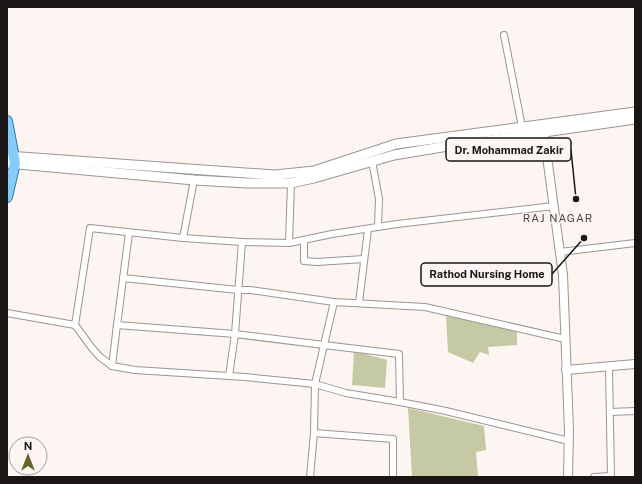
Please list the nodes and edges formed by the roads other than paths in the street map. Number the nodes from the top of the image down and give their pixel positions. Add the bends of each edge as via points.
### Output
1 (504, 35) dead end
2 (635, 112) edge
3 (635, 119) edge
4 (7, 121) edge
5 (522, 128) junction
6 (543, 128) junction
7 (10, 159) edge
8 (372, 161) junction
9 (194, 180) junction
10 (291, 183) junction
11 (7, 197) edge
12 (554, 206) junction
13 (378, 227) junction
14 (368, 230) junction
15 (129, 233) junction
16 (183, 238) junction
17 (304, 240) junction
18 (242, 242) junction
19 (289, 243) junction
20 (635, 243) edge
21 (560, 252) junction
22 (364, 259) junction
23 (123, 278) junction
24 (238, 290) junction
25 (334, 302) junction
26 (359, 303) junction
27 (7, 313) edge
28 (75, 325) junction
29 (117, 325) junction
30 (235, 334) junction
31 (566, 339) junction
32 (324, 345) junction
33 (635, 364) edge
34 (112, 366) junction
35 (609, 367) junction
36 (566, 370) junction
37 (229, 376) junction
38 (315, 384) junction
39 (400, 402) junction
40 (635, 411) edge
41 (610, 412) junction
42 (314, 433) junction
43 (568, 441) junction
44 (611, 476) edge
45 (310, 477) edge
46 (393, 477) edge
47 (568, 477) edge
48 (594, 477) edge

1 - 5 street
2 - 6 main road
3 - 6 main road
4 - 7 main road
5 - 6 main road
5 - 7 main road via 396,144 314,171 275,175
6 - 8 main road via 528,135 442,147
6 - 12 street
7 - 9 main road
7 - 11 main road
8 - 10 main road
8 - 13 street via 379,199
9 - 10 main road
9 - 16 street
10 - 19 street
12 - 13 street
12 - 21 street
13 - 14 street
14 - 17 street
14 - 22 street
15 - 16 street
15 - 23 street
15 - 28 street via 90,228
16 - 18 street
17 - 19 street
17 - 22 street via 304,261
18 - 19 street
18 - 24 street
20 - 21 street
21 - 31 street
22 - 26 street
23 - 24 street
23 - 29 street
24 - 25 street
24 - 30 street
25 - 26 street
25 - 32 street
26 - 31 street via 425,307
27 - 28 street
28 - 34 street via 100,357
29 - 30 street
29 - 34 street
30 - 32 street
30 - 37 street
31 - 36 street
32 - 38 street
32 - 39 street via 399,354
33 - 35 street
34 - 37 street via 135,370
35 - 36 street
35 - 41 street
36 - 43 street
37 - 38 street
38 - 39 street via 346,393
38 - 42 street
39 - 43 street
40 - 41 street
41 - 44 street
42 - 45 street
42 - 46 street via 393,439
43 - 47 street
44 - 48 street

